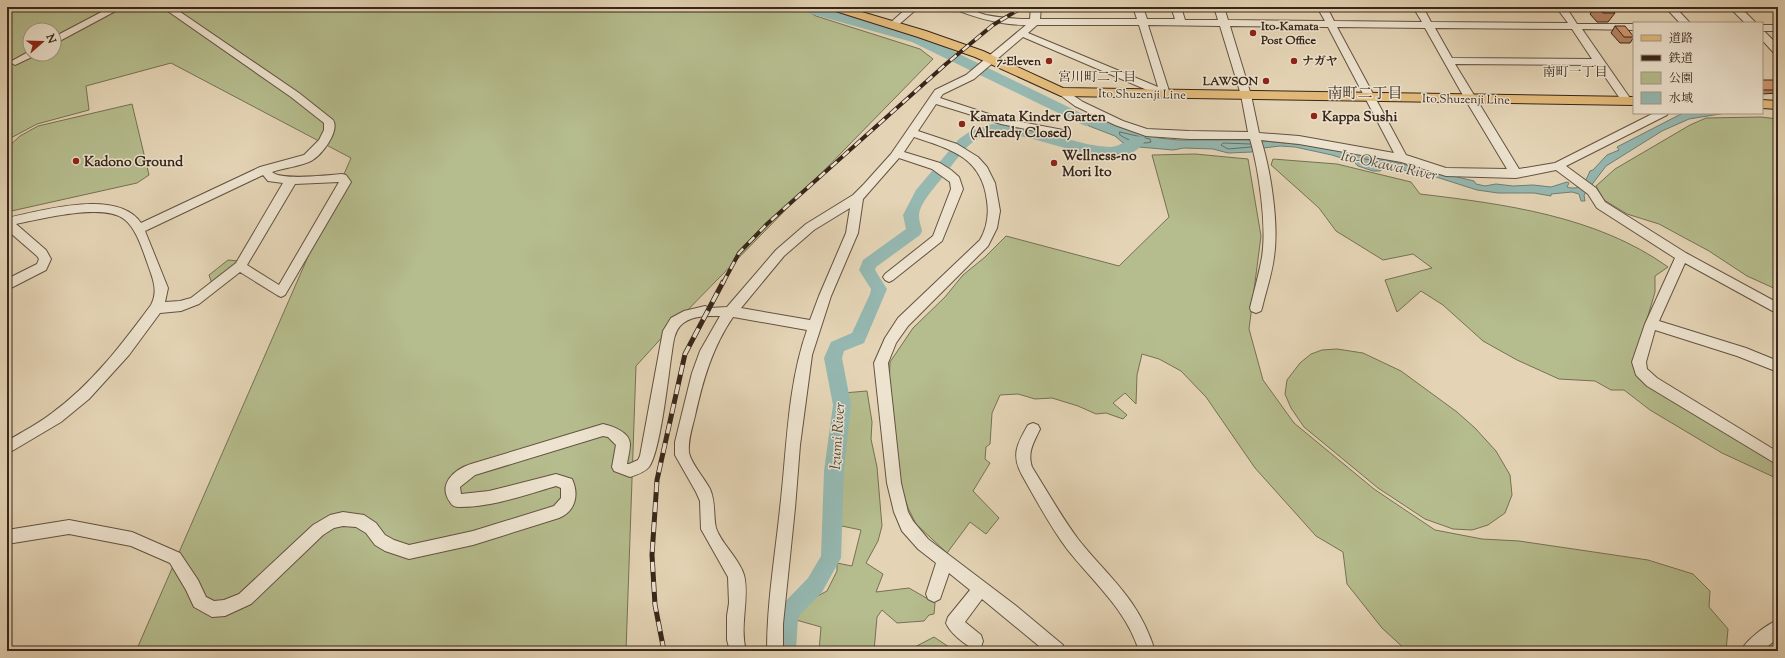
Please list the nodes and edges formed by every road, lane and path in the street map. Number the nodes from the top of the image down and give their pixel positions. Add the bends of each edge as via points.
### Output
1 (118, 7) edge
2 (167, 7) edge
3 (833, 7) edge
4 (914, 7) edge
5 (956, 7) edge
6 (1036, 7) edge
7 (1138, 7) edge
8 (1176, 7) edge
9 (1219, 7) edge
10 (1322, 7) edge
11 (1418, 7) edge
12 (1561, 7) edge
13 (1670, 7) edge
14 (1734, 7) edge
15 (1035, 22) junction
16 (1143, 22) junction
17 (1181, 22) junction
18 (1684, 22) edge
19 (1750, 22) edge
20 (1224, 23) junction
21 (1330, 24) junction
22 (893, 25) junction
23 (1430, 25) junction
24 (1575, 26) junction
25 (1633, 27) edge
26 (1763, 28) edge
27 (1778, 28) edge
28 (1021, 33) junction
29 (1763, 35) edge
30 (62, 37) edge
31 (1778, 51) edge
32 (22, 58) edge
33 (988, 61) junction
34 (1449, 61) junction
35 (15, 62) dead end
36 (1601, 62) junction
37 (1061, 92) junction
38 (1165, 94) junction
39 (1246, 95) junction
40 (1370, 97) junction
41 (933, 99) junction
42 (1470, 99) junction
43 (1631, 101) edge
44 (1763, 104) edge
45 (1778, 105) edge
46 (1661, 114) edge
47 (911, 132) junction
48 (1059, 132) dead end
49 (1254, 136) junction
50 (896, 153) junction
51 (1402, 158) junction
52 (1562, 169) junction
53 (264, 170) junction
54 (1516, 174) junction
55 (291, 180) junction
56 (857, 198) junction
57 (7, 222) edge
58 (138, 229) junction
59 (1682, 256) junction
60 (240, 266) junction
61 (890, 277) dead end
62 (7, 285) edge
63 (156, 308) junction
64 (1256, 308) dead end
65 (1778, 309) edge
66 (730, 312) junction
67 (1651, 324) junction
68 (815, 326) junction
69 (1778, 367) edge
70 (1033, 429) dead end
71 (7, 448) edge
72 (1778, 459) edge
73 (7, 537) edge
74 (945, 560) junction
75 (981, 588) junction
76 (934, 594) dead end
77 (1778, 628) edge
78 (975, 641) dead end
79 (738, 651) edge
80 (775, 651) edge
81 (1057, 651) edge
82 (1147, 651) edge
83 (1749, 651) edge

1 - 30 street
2 - 53 street via 295,95 329,122 324,142 308,158
3 - 22 main road, Ito Shuzenji Line
4 - 22 street
5 - 15 street via 995,20
6 - 15 street
7 - 16 street
8 - 17 street
9 - 20 street
10 - 21 street
11 - 23 street
12 - 24 street
13 - 18 street
14 - 19 street
15 - 16 street
15 - 28 street
16 - 17 street
16 - 38 street
17 - 20 street
20 - 21 street
20 - 39 street
21 - 23 street
21 - 40 street
22 - 33 main road, Ito Shuzenji Line
23 - 24 street
23 - 34 street
24 - 25 street
24 - 36 street
26 - 27 street
28 - 33 street
28 - 38 street
29 - 31 street
32 - 35 street
33 - 37 main road, Ito Shuzenji Line
33 - 41 street via 970,77 939,92
34 - 36 street
34 - 42 street
36 - 43 street
37 - 38 main road, Ito Shuzenji Line
37 - 49 street via 1079,104 1119,123 1146,132
38 - 39 main road, Ito Shuzenji Line
39 - 40 main road, Ito Shuzenji Line
39 - 49 street
40 - 42 main road, Ito Shuzenji Line
40 - 51 street
41 - 47 street
41 - 48 street via 1001,121 1033,125
42 - 43 main road, Ito Shuzenji Line
42 - 54 street
44 - 45 main road
46 - 52 street
47 - 50 street
47 - 74 street via 960,150 974,158 988,177 992,189 993,219 990,234 984,243 903,322 886,345 880,363 892,469 901,512 907,526 917,538
49 - 51 street via 1299,140
49 - 64 street via 1262,161 1270,235 1268,257
50 - 56 street
50 - 61 street via 936,166 955,180 957,189 938,238
51 - 54 street via 1446,172
52 - 54 street
52 - 59 street via 1592,191 1601,205
53 - 55 street via 272,178
53 - 58 street
55 - 60 street
55 - 60 street via 342,178 345,182 281,292
56 - 66 street via 810,227 780,253
56 - 68 street via 852,233
57 - 58 street via 73,210 112,209 128,216
57 - 62 street via 45,259 42,267
58 - 63 street via 162,288
59 - 65 street
59 - 67 street
60 - 63 street via 195,302
63 - 71 street via 124,351 84,395 56,418
66 - 68 street
66 - 73 street via 709,311 689,314 676,322 668,335 658,403 647,457 643,464 630,471 619,467 622,443 612,432 603,430 471,470 454,482 453,497 458,501 489,498 556,480 567,484 570,492 568,502 559,511 473,538 409,552 380,540 371,528 359,520 343,519 330,522 318,530 245,599 225,608 212,608 200,602 175,558 132,539 69,527
66 - 79 street via 719,328 699,372 682,442 682,455 707,501 708,529 736,576 735,640
67 - 69 street via 1741,352
67 - 72 street via 1639,362 1642,371 1652,382
68 - 80 street via 805,355 794,437 775,624
70 - 82 street via 1022,451 1023,462 1047,506 1073,544 1121,599 1144,640
74 - 75 street
74 - 76 street
75 - 78 street via 954,623
75 - 81 street
77 - 83 street

